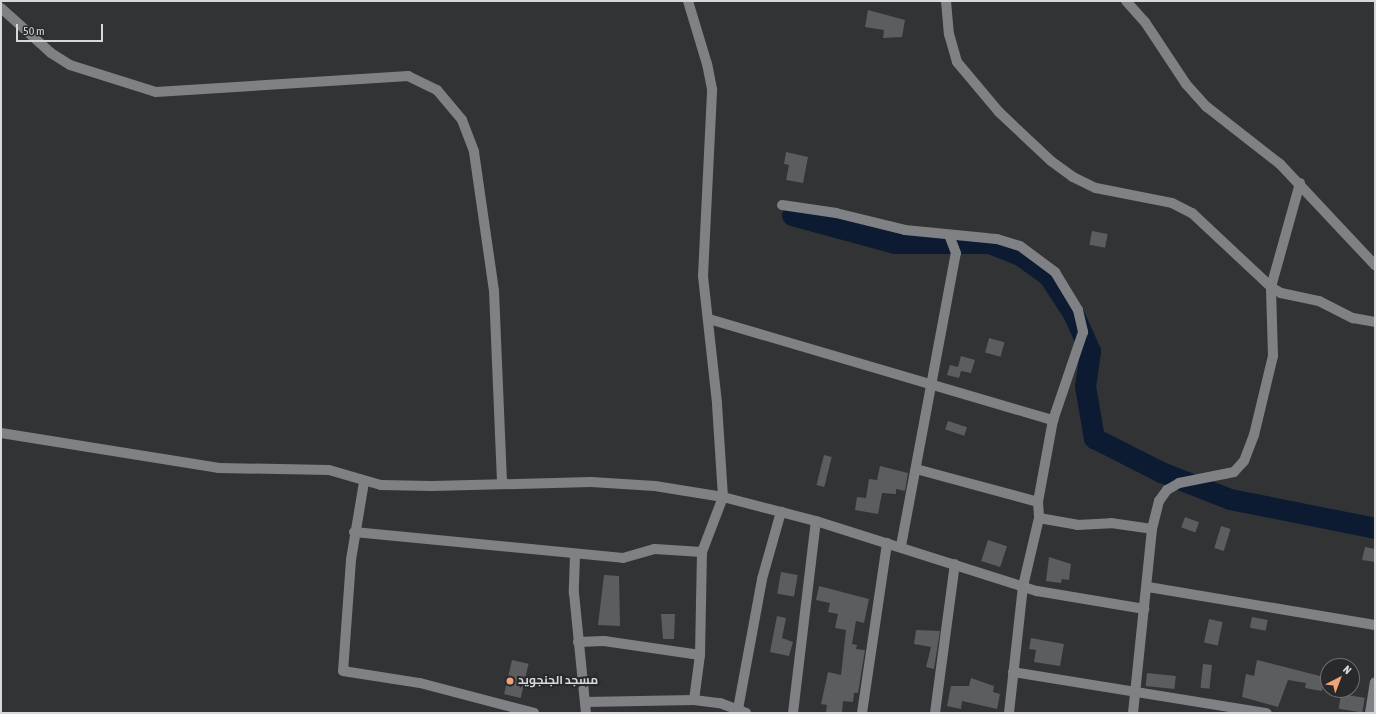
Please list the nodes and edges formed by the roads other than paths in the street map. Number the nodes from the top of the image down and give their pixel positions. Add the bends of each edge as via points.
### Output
1 (688, 1) edge
2 (946, 1) edge
3 (1126, 1) edge
4 (1, 8) edge
5 (1300, 183) junction
6 (782, 205) dead end
7 (949, 235) junction
8 (1375, 264) edge
9 (1271, 287) junction
10 (708, 319) junction
11 (1375, 322) edge
12 (931, 386) junction
13 (1053, 420) junction
14 (1, 433) edge
15 (916, 469) junction
16 (364, 482) junction
17 (502, 484) junction
18 (723, 497) junction
19 (1038, 502) junction
20 (781, 512) junction
21 (1039, 518) junction
22 (816, 522) junction
23 (1152, 529) junction
24 (354, 532) junction
25 (887, 542) junction
26 (901, 546) junction
27 (702, 552) junction
28 (575, 555) junction
29 (955, 564) junction
30 (1023, 586) junction
31 (1148, 587) junction
32 (1144, 609) junction
33 (1375, 625) edge
34 (578, 642) junction
35 (700, 655) junction
36 (1013, 672) junction
37 (1375, 682) edge
38 (1134, 693) junction
39 (694, 700) junction
40 (585, 702) junction
41 (742, 711) edge
42 (534, 713) edge
43 (586, 713) edge
44 (792, 713) edge
45 (862, 713) edge
46 (935, 713) edge
47 (1009, 713) edge
48 (1133, 713) edge
49 (1267, 713) edge
50 (1370, 713) edge

1 - 10 street via 712,89 703,276
2 - 9 street via 949,34 957,62 999,112 1051,161 1073,177 1096,188 1149,197 1192,214
3 - 5 street via 1145,22 1186,84 1207,107 1280,164
4 - 17 street via 51,53 70,65 156,92 408,76 437,90 462,120 474,152 494,291
5 - 8 street
5 - 9 street
6 - 7 street via 836,213 905,230
7 - 12 street via 956,253
7 - 13 street via 997,239 1020,246 1056,272 1067,289 1078,310 1083,332
9 - 11 street via 1281,293 1319,300 1353,318
9 - 23 street via 1273,356 1254,435 1244,462 1234,472 1180,483 1167,490 1159,500
10 - 12 street
10 - 18 street
12 - 13 street
12 - 15 street
13 - 19 street
14 - 16 street via 225,469 329,470
15 - 19 street
15 - 26 street
16 - 17 street via 432,486
16 - 24 street
17 - 18 street via 591,482 655,486
18 - 20 street
18 - 27 street
19 - 21 street
20 - 22 street
20 - 41 street via 762,579
21 - 23 street via 1076,525 1111,523
21 - 30 street
22 - 25 street
22 - 44 street
23 - 31 street
24 - 28 street
24 - 42 street via 343,671 420,683
25 - 26 street
25 - 45 street
26 - 29 street
27 - 28 street via 655,549 623,558
27 - 35 street
28 - 34 street via 573,584
29 - 30 street
29 - 46 street
30 - 32 street via 1051,594
30 - 36 street
31 - 32 street
31 - 33 street
32 - 38 street
34 - 35 street via 604,641
34 - 40 street
35 - 39 street
36 - 38 street
36 - 47 street
37 - 50 street
38 - 48 street
38 - 49 street
39 - 40 street
39 - 41 street via 720,703
40 - 43 street

